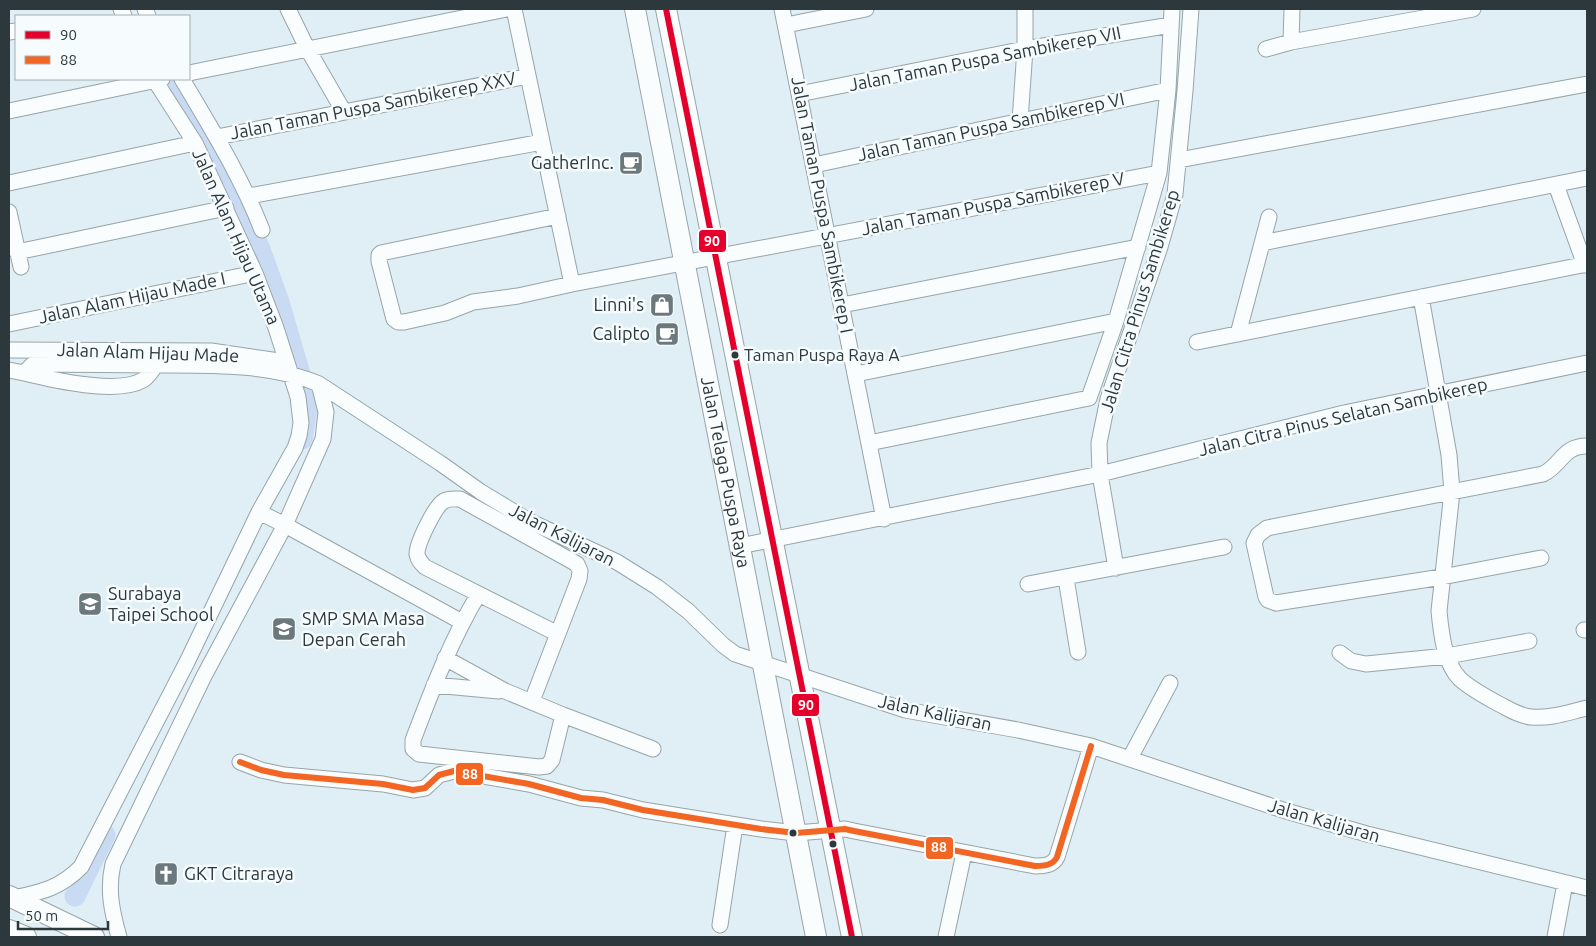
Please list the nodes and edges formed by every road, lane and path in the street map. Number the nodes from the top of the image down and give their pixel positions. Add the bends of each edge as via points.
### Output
1 (288, 9) edge
2 (507, 9) edge
3 (514, 9) edge
4 (635, 9) edge
5 (666, 9) edge
6 (782, 9) edge
7 (866, 9) edge
8 (1025, 9) edge
9 (1172, 9) edge
10 (1191, 9) edge
11 (1292, 9) edge
12 (1473, 9) edge
13 (786, 25) junction
14 (1171, 25) junction
15 (1291, 42) junction
16 (307, 48) junction
17 (1266, 49) dead end
18 (1025, 50) junction
19 (190, 73) edge
20 (528, 76) junction
21 (153, 80) edge
22 (159, 80) edge
23 (183, 80) edge
24 (1587, 84) edge
25 (1168, 90) junction
26 (800, 94) junction
27 (9, 111) edge
28 (344, 112) junction
29 (1020, 121) junction
30 (217, 137) junction
31 (542, 142) junction
32 (195, 143) junction
33 (1180, 160) junction
34 (814, 165) junction
35 (1158, 173) junction
36 (1587, 178) edge
37 (9, 183) edge
38 (1556, 185) junction
39 (249, 196) junction
40 (226, 208) junction
41 (9, 212) edge
42 (558, 216) junction
43 (1269, 217) dead end
44 (262, 230) dead end
45 (828, 236) junction
46 (1262, 243) junction
47 (1138, 247) junction
48 (716, 257) junction
49 (684, 263) junction
50 (1586, 265) edge
51 (255, 273) junction
52 (572, 284) junction
53 (1421, 297) junction
54 (842, 305) junction
55 (1116, 321) junction
56 (9, 324) edge
57 (1238, 334) junction
58 (1197, 342) dead end
59 (9, 350) edge
60 (1587, 363) edge
61 (156, 365) junction
62 (9, 370) edge
63 (24, 373) junction
64 (856, 374) junction
65 (300, 376) junction
66 (1438, 394) junction
67 (869, 443) junction
68 (1587, 446) edge
69 (1100, 474) junction
70 (1452, 492) junction
71 (261, 513) junction
72 (884, 519) junction
73 (283, 524) junction
74 (772, 541) junction
75 (740, 546) junction
76 (1224, 547) dead end
77 (1541, 558) dead end
78 (1116, 568) junction
79 (1442, 577) junction
80 (1066, 578) junction
81 (1028, 584) dead end
82 (478, 594) junction
83 (462, 622) junction
84 (558, 634) junction
85 (1529, 641) dead end
86 (1078, 652) dead end
87 (1340, 653) dead end
88 (1447, 656) junction
89 (445, 658) junction
90 (763, 664) junction
91 (799, 674) junction
92 (1170, 684) dead end
93 (434, 685) junction
94 (506, 691) junction
95 (532, 701) junction
96 (1587, 708) edge
97 (563, 715) junction
98 (1091, 746) junction
99 (653, 749) dead end
100 (1130, 758) junction
101 (240, 762) dead end
102 (735, 825) junction
103 (830, 831) junction
104 (796, 833) junction
105 (964, 853) junction
106 (1565, 883) junction
107 (1587, 888) edge
108 (12, 897) edge
109 (720, 924) dead end
110 (9, 930) edge
111 (92, 936) edge
112 (26, 937) edge
113 (119, 937) edge
114 (816, 937) edge
115 (852, 937) edge
116 (946, 937) edge
117 (1555, 937) edge

1 - 16 street
2 - 16 street
3 - 20 street
4 - 49 main road, Jalan Telaga Puspa Raya
5 - 48 main road, Jalan Telaga Puspa Raya
6 - 13 street, Jalan Taman Puspa Sambikerep I
7 - 13 street
8 - 18 street
9 - 14 street
10 - 33 street, Jalan Citra Pinus Sambikerep
11 - 15 street
12 - 15 street
13 - 26 street, Jalan Taman Puspa Sambikerep I
14 - 18 street, Jalan Taman Puspa Sambikerep VII
14 - 25 street
15 - 17 street
16 - 19 street
16 - 28 street
18 - 26 street, Jalan Taman Puspa Sambikerep VII
18 - 29 street
20 - 28 street, Jalan Taman Puspa Sambikerep XXV
20 - 31 street
21 - 27 street
22 - 32 street, Jalan Alam Hijau Utama
23 - 30 street
24 - 33 street
25 - 29 street, Jalan Taman Puspa Sambikerep VI
25 - 35 street
26 - 34 street, Jalan Taman Puspa Sambikerep I
28 - 30 street, Jalan Taman Puspa Sambikerep XXV
29 - 34 street, Jalan Taman Puspa Sambikerep VI
30 - 39 street
31 - 39 street
31 - 42 street
32 - 37 street
32 - 40 street, Jalan Alam Hijau Utama
33 - 69 street, Jalan Citra Pinus Sambikerep via 1175,194 1160,247 1108,399 1100,443
34 - 45 street, Jalan Taman Puspa Sambikerep I
35 - 45 street, Jalan Taman Puspa Sambikerep V
35 - 47 street
36 - 38 street
38 - 46 street
38 - 50 street
39 - 44 street
40 - 41 street via 19,260
40 - 51 street, Jalan Alam Hijau Utama
42 - 52 street
42 - 52 street, Jalan Taman Puspa Sambikerep V via 384,252 379,255 379,260 394,319 398,322 445,313 473,302
43 - 46 street
45 - 48 street, Jalan Taman Puspa Sambikerep V
45 - 54 street, Jalan Taman Puspa Sambikerep I
46 - 57 street
47 - 54 street
47 - 55 street
48 - 49 street, Jalan Taman Puspa Sambikerep V
48 - 74 main road, Jalan Telaga Puspa Raya
49 - 52 street, Jalan Taman Puspa Sambikerep V
49 - 75 main road, Jalan Telaga Puspa Raya
50 - 53 street
51 - 56 street, Jalan Alam Hijau Made I
51 - 65 street, Jalan Alam Hijau Utama via 276,328
53 - 57 street
53 - 66 street
54 - 64 street, Jalan Taman Puspa Sambikerep I
55 - 64 street
55 - 67 street via 1089,398
57 - 58 street
59 - 65 street, Jalan Alam Hijau Made via 211,352
60 - 66 street, Jalan Citra Pinus Selatan Sambikerep
61 - 63 street via 36,364
61 - 63 street via 142,380 126,385 52,380
61 - 65 street via 234,367
62 - 63 street
64 - 67 street, Jalan Taman Puspa Sambikerep I
65 - 71 street via 299,436
65 - 73 street via 326,412 323,439
65 - 90 street, Jalan Kalijaran via 489,497 634,572 688,611 735,654
66 - 69 street, Jalan Citra Pinus Selatan Sambikerep via 1326,417
66 - 70 street
67 - 72 street, Jalan Taman Puspa Sambikerep I
68 - 70 street via 1576,446 1552,470 1543,474
69 - 72 street, Jalan Citra Pinus Selatan Sambikerep
69 - 78 street, Jalan Citra Pinus Sambikerep
70 - 79 street
70 - 79 street via 1267,528 1254,543 1264,591 1272,602
71 - 73 street
71 - 108 street via 81,867 54,888
72 - 74 street, Jalan Citra Pinus Selatan Sambikerep
73 - 83 street
73 - 113 street via 204,676 113,864 110,901
74 - 75 street, Jalan Citra Pinus Selatan Sambikerep
74 - 91 main road, Jalan Telaga Puspa Raya
75 - 90 main road, Jalan Telaga Puspa Raya
76 - 78 street
77 - 79 street
78 - 80 street
79 - 88 street via 1440,630
80 - 81 street
80 - 86 street
82 - 83 street
82 - 84 street
82 - 84 street via 425,567 418,558 418,544 439,505 449,499 460,499 576,564 580,571 579,579
83 - 89 street
84 - 95 street
85 - 88 street
87 - 88 street via 1361,664
88 - 96 street via 1460,679 1518,714 1544,717
89 - 93 street
89 - 94 street
90 - 91 street, Jalan Kalijaran
90 - 104 main road, Jalan Telaga Puspa Raya
91 - 98 street, Jalan Kalijaran via 905,710
91 - 103 main road, Jalan Telaga Puspa Raya
92 - 100 street
93 - 94 street
93 - 97 street via 413,740 413,750 419,754 547,766 552,760
94 - 95 street
95 - 97 street
97 - 99 street
98 - 100 street, Jalan Kalijaran
98 - 105 street via 1055,861 1035,866
100 - 106 street, Jalan Kalijaran via 1286,811
101 - 102 street via 284,775 413,790 426,788 439,775 454,771 643,810
102 - 104 street
102 - 109 street
103 - 104 street
103 - 105 street via 865,832
103 - 115 main road, Jalan Telaga Puspa Raya
104 - 114 main road, Jalan Telaga Puspa Raya
105 - 116 street
106 - 107 street, Jalan Kalijaran
106 - 117 street
108 - 111 main road
110 - 112 main road

